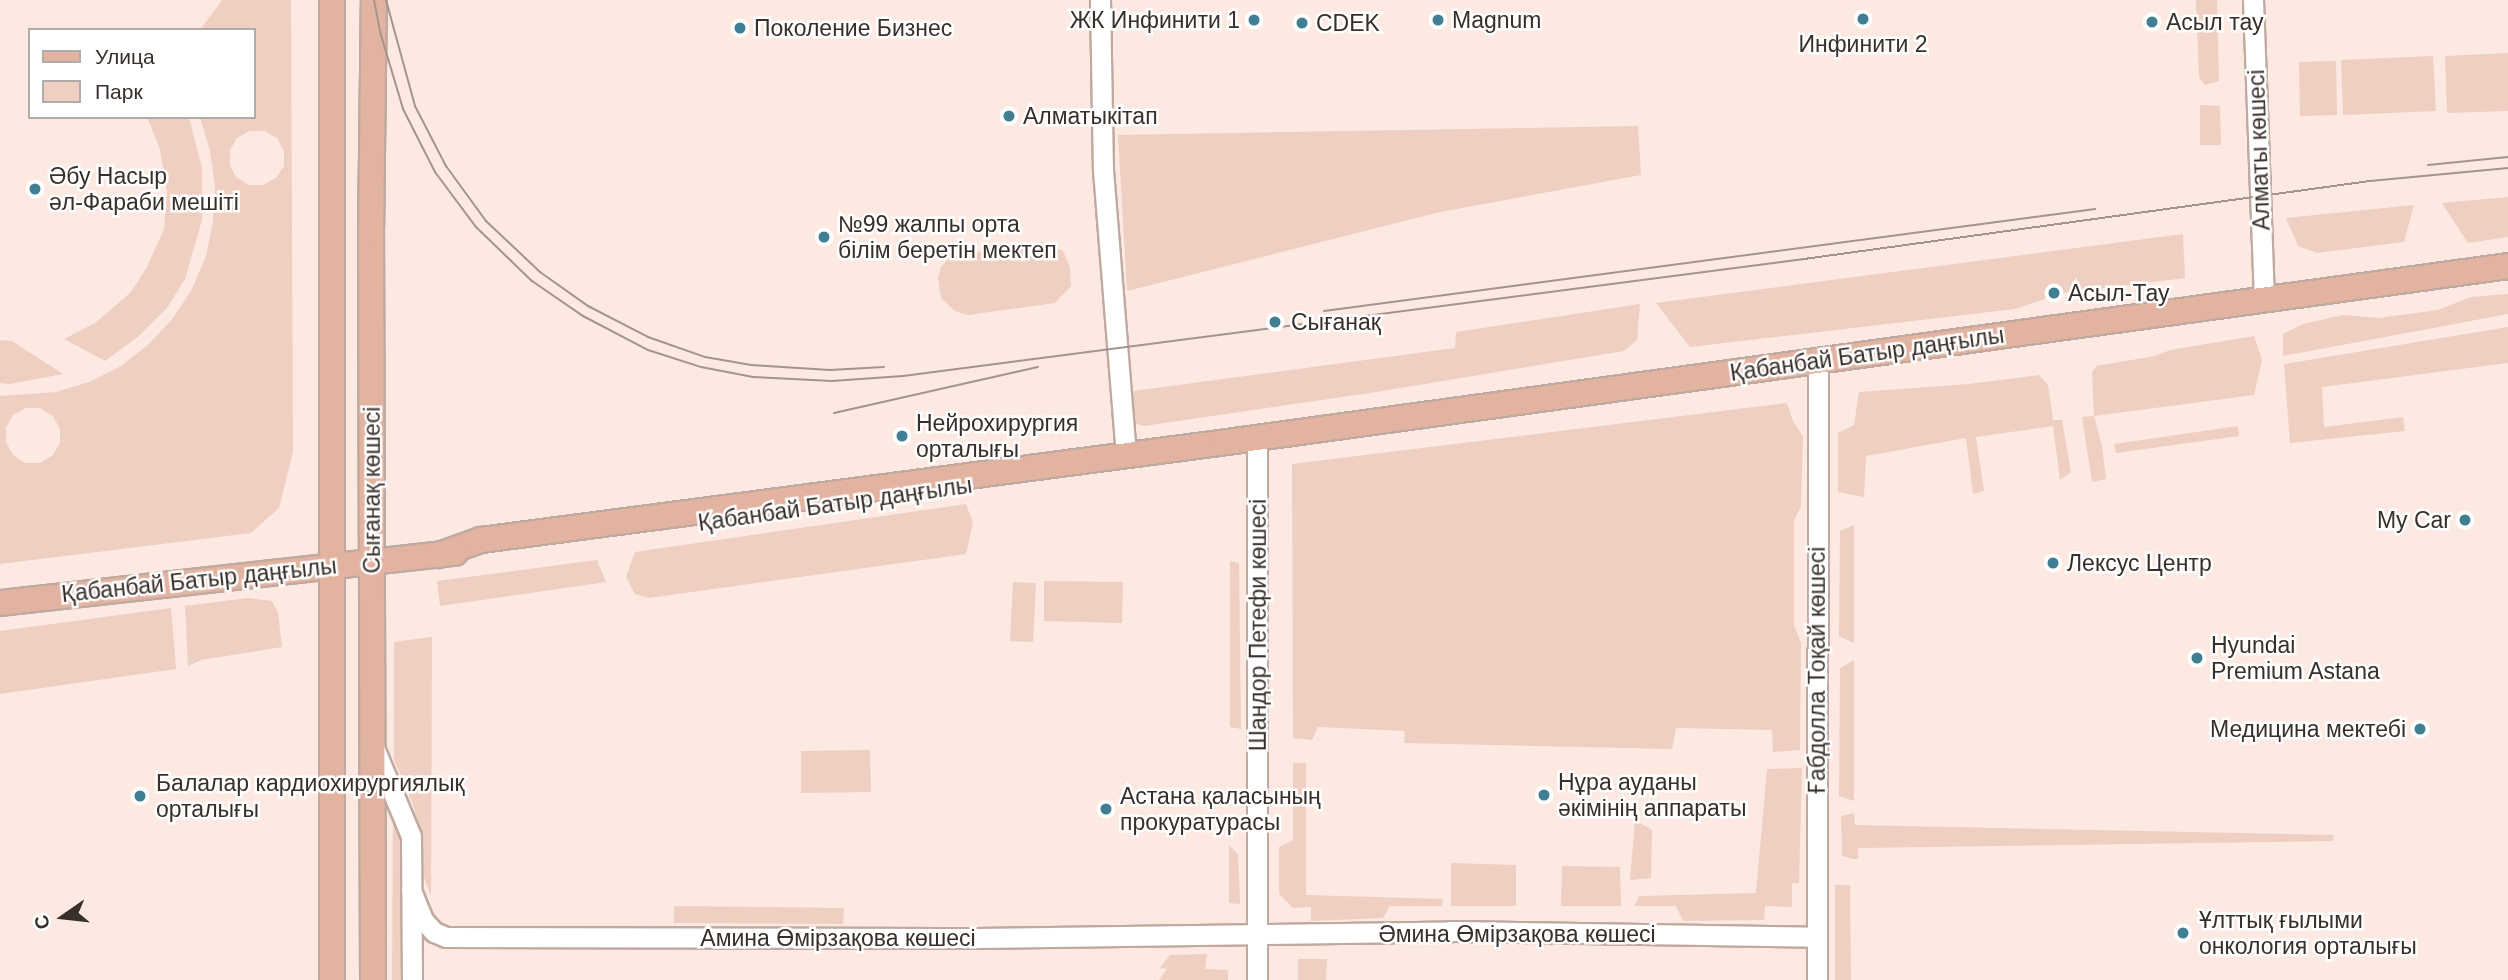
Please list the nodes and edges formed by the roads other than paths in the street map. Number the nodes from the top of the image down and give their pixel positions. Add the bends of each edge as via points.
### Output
1 (332, 0) edge
2 (374, 0) edge
3 (1100, 0) edge
4 (2253, 0) edge
5 (2502, 268) edge
6 (2264, 300) junction
7 (1818, 360) junction
8 (1258, 438) junction
9 (1227, 442) junction
10 (1126, 454) junction
11 (439, 555) junction
12 (372, 562) junction
13 (331, 566) junction
14 (0, 603) edge
15 (372, 743) junction
16 (411, 890) junction
17 (1218, 936) joint
18 (1258, 936) junction
19 (452, 937) junction
20 (1816, 937) junction
21 (412, 972) edge
22 (332, 980) edge
23 (373, 980) edge
24 (1257, 980) edge
25 (1816, 980) edge

1 - 13 main road, Сығанақ көшесі
2 - 12 main road, Сығанақ көшесі
3 - 10 street via 1104,170
4 - 6 street, Алматы көшесі
5 - 6 main road, Қабанбай Батыр даңғылы
6 - 7 main road, Қабанбай Батыр даңғылы
7 - 8 main road, Қабанбай Батыр даңғылы
7 - 20 street, Ғабдолла Тоқай көшесі
8 - 9 main road, Қабанбай Батыр даңғылы
8 - 18 street, Шандор Петефи көшесі
9 - 10 main road, Қабанбай Батыр даңғылы
9 - 11 main road, Қабанбай Батыр даңғылы via 1214,450 982,484
10 - 11 main road, Қабанбай Батыр даңғылы via 481,540
11 - 12 main road, Қабанбай Батыр даңғылы
12 - 13 main road, Қабанбай Батыр даңғылы
12 - 15 main road, Сығанақ көшесі
13 - 14 main road, Қабанбай Батыр даңғылы
13 - 22 main road, Сығанақ көшесі
15 - 16 street via 411,836
15 - 23 main road, Сығанақ көшесі
16 - 19 street via 423,920 434,932
16 - 21 street
17 - 18 street, Әмина Өмірзақова көшесі
17 - 19 street, Амина Өмірзақова көшесі
18 - 20 street, Әмина Өмірзақова көшесі via 1450,931
18 - 24 street, Шандор Петефи көшесі
19 - 21 street via 433,942
20 - 25 street, Ғабдолла Тоқай көшесі

